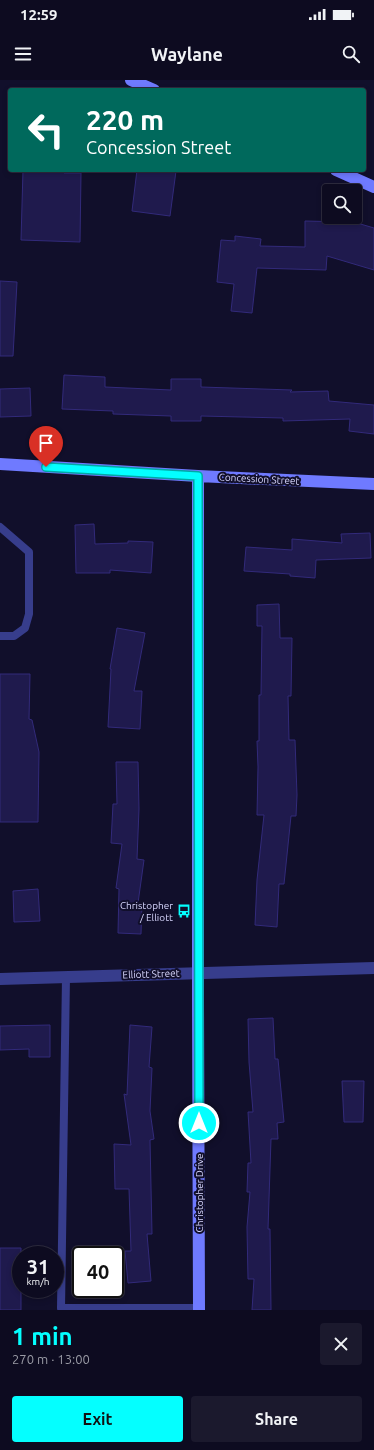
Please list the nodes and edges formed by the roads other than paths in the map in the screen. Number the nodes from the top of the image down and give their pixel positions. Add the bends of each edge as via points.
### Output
1 (131, 80) edge
2 (149, 88) edge
3 (340, 172) edge
4 (374, 187) edge
5 (0, 464) edge
6 (198, 476) junction
7 (374, 484) edge
8 (0, 527) edge
9 (0, 636) edge
10 (374, 968) edge
11 (198, 973) junction
12 (66, 977) junction
13 (0, 979) edge
14 (200, 1309) edge

1 - 2 street
3 - 4 street
5 - 6 street, Concession Street
6 - 7 street, Concession Street
6 - 11 street, Christopher Drive
8 - 9 lane via 29,552 29,614 25,628 14,636
10 - 11 street, Elliott Street
11 - 12 street, Elliott Street
11 - 14 street, Christopher Drive
12 - 13 street, Elliott Street
12 - 14 lane via 61,1308

